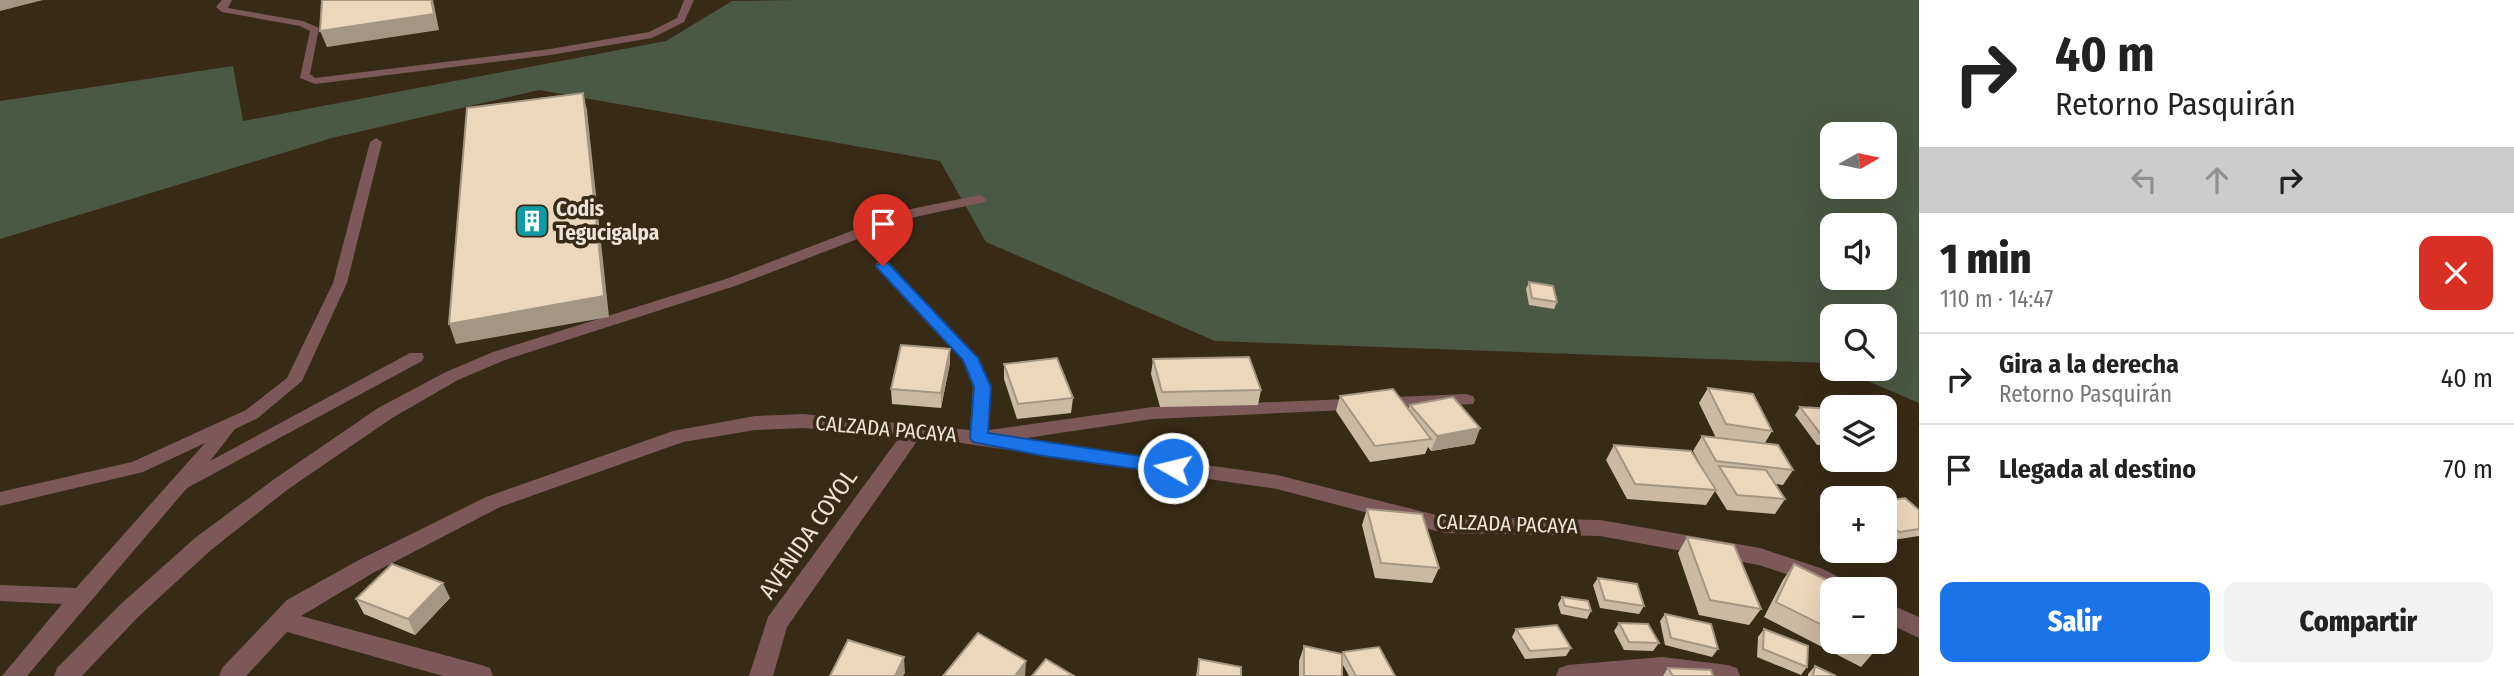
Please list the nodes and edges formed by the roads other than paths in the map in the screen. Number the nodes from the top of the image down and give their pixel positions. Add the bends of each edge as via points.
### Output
1 (226, 0) edge
2 (689, 0) edge
3 (376, 142) dead end
4 (980, 199) dead end
5 (883, 266) dead end
6 (416, 357) dead end
7 (1466, 400) dead end
8 (233, 423) junction
9 (915, 429) junction
10 (979, 438) junction
11 (179, 486) junction
12 (0, 499) edge
13 (1820, 578) edge
14 (0, 593) edge
15 (82, 597) junction
16 (1897, 617) edge
17 (282, 621) junction
18 (1919, 628) edge
19 (13, 676) edge
20 (66, 676) edge
21 (231, 676) edge
22 (481, 676) edge
23 (761, 676) edge
24 (1567, 676) edge
25 (1728, 676) edge

1 - 2 lane via 221,6 225,10 315,30 305,78 315,81 652,35 681,20
3 - 8 lane via 340,284 294,381
4 - 20 street via 911,213 732,282 499,356 452,376 385,413 203,544
5 - 10 street via 970,358 982,387
6 - 11 lane
7 - 10 street via 1153,413
8 - 11 lane
8 - 12 lane via 138,467
9 - 10 street, CALZADA PACAYA
9 - 17 street, CALZADA PACAYA via 803,421 755,423 680,436 493,502 365,567 295,607
9 - 23 street, AVENIDA COYOL via 776,624
10 - 13 street, CALZADA PACAYA via 1277,482 1444,525 1600,528 1760,557
11 - 15 lane
14 - 15 lane
15 - 19 lane
16 - 18 street
17 - 21 street, CALZADA PACAYA
17 - 22 street
24 - 25 street via 1662,667

